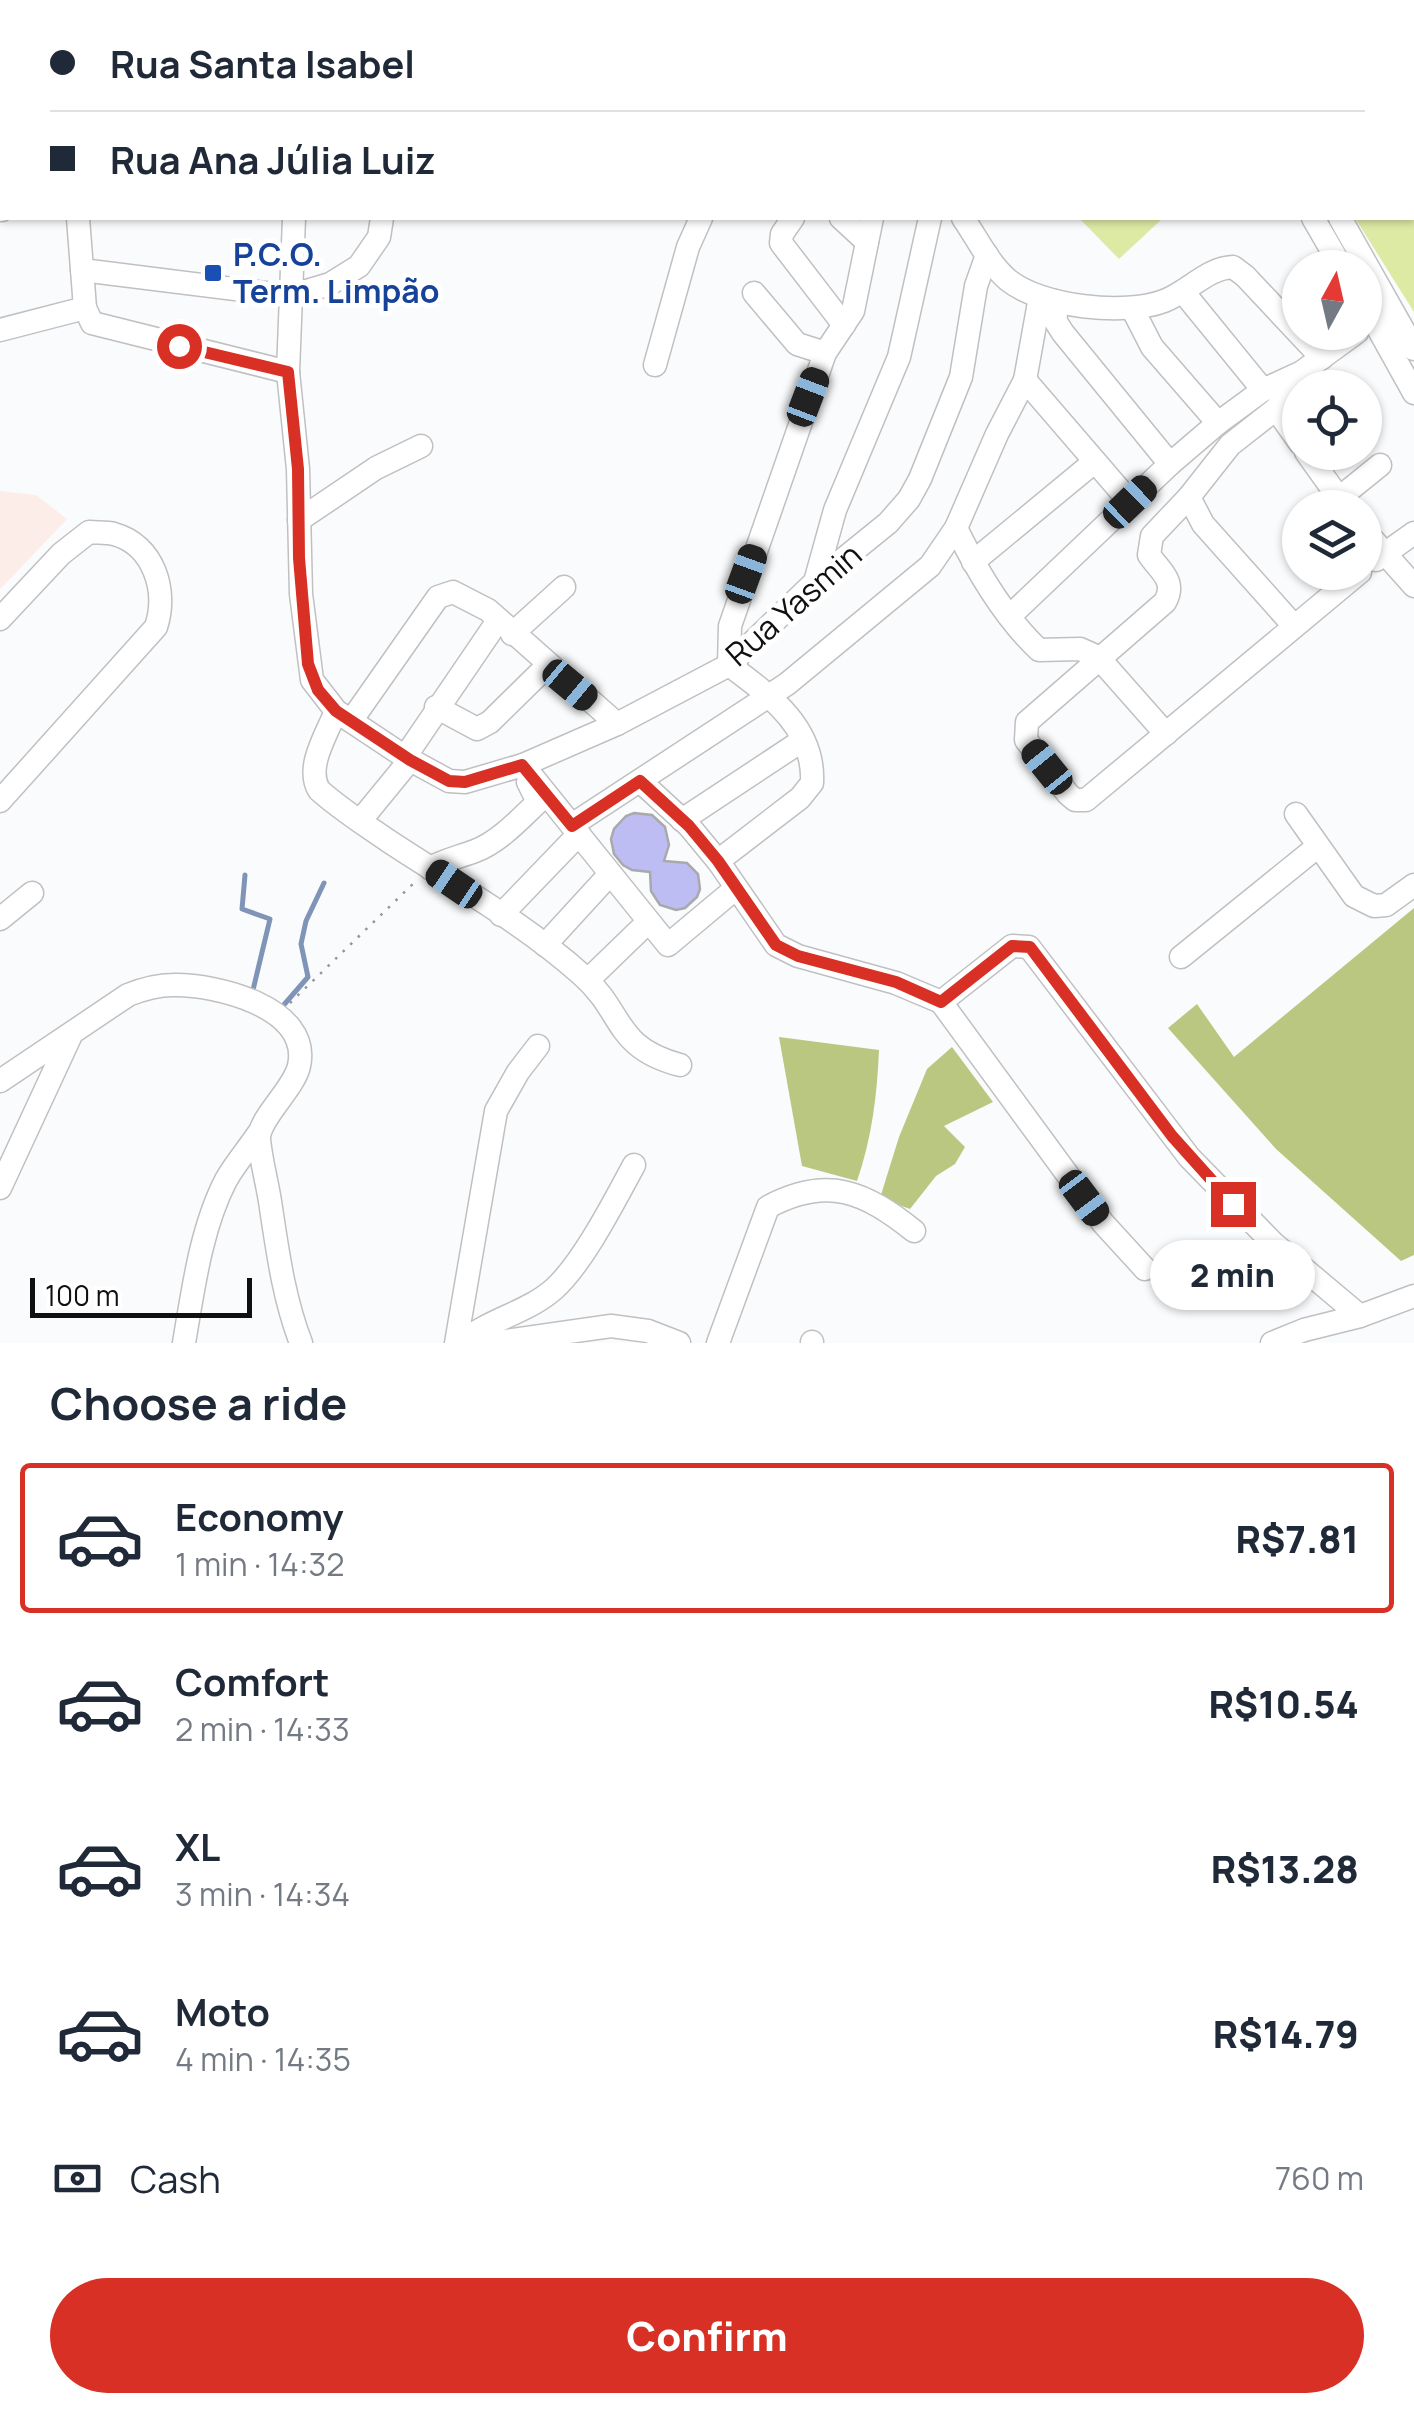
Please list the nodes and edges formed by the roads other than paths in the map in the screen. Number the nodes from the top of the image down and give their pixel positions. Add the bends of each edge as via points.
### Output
1 (78, 220) edge
2 (294, 220) edge
3 (382, 220) edge
4 (700, 220) edge
5 (792, 220) edge
6 (843, 220) edge
7 (872, 220) edge
8 (930, 220) edge
9 (964, 220) edge
10 (1313, 220) edge
11 (1341, 220) edge
12 (867, 242) junction
13 (1331, 250) edge
14 (1350, 250) edge
15 (987, 255) junction
16 (82, 270) junction
17 (754, 293) dead end
18 (1184, 293) junction
19 (290, 296) junction
20 (1047, 299) junction
21 (85, 308) junction
22 (1132, 308) junction
23 (844, 325) junction
24 (1382, 327) edge
25 (0, 330) edge
26 (1382, 338) edge
27 (1414, 349) edge
28 (1332, 350) edge
29 (825, 353) junction
30 (1322, 358) junction
31 (655, 365) dead end
32 (288, 372) junction
33 (1025, 380) junction
34 (1414, 393) edge
35 (1269, 399) junction
36 (1282, 418) edge
37 (1218, 423) junction
38 (421, 446) dead end
39 (1093, 462) junction
40 (1170, 464) junction
41 (1375, 470) edge
42 (1355, 490) edge
43 (1189, 498) junction
44 (1130, 502) junction
45 (299, 520) junction
46 (956, 528) junction
47 (1414, 533) edge
48 (1382, 552) edge
49 (1384, 554) junction
50 (973, 562) junction
51 (815, 582) junction
52 (1414, 586) edge
53 (564, 588) dead end
54 (1339, 590) edge
55 (1011, 614) junction
56 (0, 619) edge
57 (1294, 626) junction
58 (504, 628) junction
59 (1098, 657) junction
60 (729, 665) junction
61 (547, 666) junction
62 (769, 695) junction
63 (436, 707) junction
64 (344, 716) junction
65 (617, 724) junction
66 (1166, 734) junction
67 (803, 740) junction
68 (407, 759) junction
69 (526, 769) junction
70 (640, 781) junction
71 (0, 801) edge
72 (1296, 814) dead end
73 (682, 820) junction
74 (360, 821) junction
75 (576, 829) junction
76 (1317, 846) junction
77 (718, 861) junction
78 (430, 868) junction
79 (610, 874) junction
80 (1414, 885) edge
81 (736, 889) junction
82 (32, 893) dead end
83 (501, 915) junction
84 (0, 919) edge
85 (648, 922) junction
86 (545, 945) junction
87 (1182, 958) dead end
88 (588, 980) junction
89 (941, 1002) junction
90 (70, 1035) junction
91 (538, 1046) dead end
92 (680, 1065) dead end
93 (0, 1081) edge
94 (258, 1134) junction
95 (634, 1165) dead end
96 (0, 1188) edge
97 (914, 1231) dead end
98 (1145, 1269) dead end
99 (1414, 1296) edge
100 (1360, 1316) junction
101 (184, 1343) edge
102 (301, 1343) edge
103 (459, 1343) edge
104 (491, 1343) edge
105 (679, 1343) edge
106 (718, 1343) edge
107 (1272, 1343) edge

1 - 16 street
2 - 19 street
3 - 19 street via 360,266
4 - 31 street
5 - 23 street via 781,243
6 - 12 street
7 - 12 street
8 - 51 street via 899,358 840,498
9 - 15 street
10 - 13 street
11 - 14 street
12 - 23 street
15 - 20 street via 1005,278
15 - 51 street, Rua Yasmin via 961,377 909,500
16 - 19 street
16 - 21 street
17 - 29 street via 796,344
18 - 22 street
18 - 30 street via 1218,270 1239,270
18 - 35 street
19 - 32 street
20 - 22 street
20 - 33 street
20 - 40 street via 1062,333
21 - 25 street
21 - 32 street via 92,323 106,329
22 - 37 street via 1152,347
23 - 29 street
24 - 27 street
26 - 34 street
28 - 30 street
29 - 60 street via 736,604
30 - 35 street
32 - 45 street
33 - 39 street
33 - 46 street
35 - 36 street
35 - 37 street
35 - 43 street
37 - 40 street
38 - 45 street
39 - 44 street
39 - 50 street
40 - 44 street
41 - 42 street
43 - 57 street via 1203,524
43 - 59 street via 1148,548 1167,577 1165,602
44 - 55 street
45 - 64 street via 308,664 318,690
46 - 50 street
46 - 62 street via 930,566
47 - 49 street
48 - 49 street
49 - 52 street
50 - 55 street
51 - 60 street, Rua Yasmin
53 - 58 street
54 - 57 street
55 - 59 street via 1040,650
56 - 71 street via 89,532 136,545 161,587 156,626
57 - 66 street
58 - 61 street
58 - 63 street
58 - 64 street via 463,595 438,597
59 - 66 street
59 - 66 street via 1027,722 1024,734 1068,794 1086,800
60 - 62 street
60 - 65 street, Rua Yasmin
61 - 63 street via 477,728
61 - 65 street
62 - 67 street
62 - 70 street
63 - 68 street
64 - 68 street, Rua Yasmin
64 - 74 street via 315,766 315,784
65 - 69 street, Rua Yasmin
67 - 73 street
67 - 77 street via 812,767 809,788
68 - 69 street, Rua Yasmin via 449,781
68 - 74 street
69 - 75 street
69 - 78 street via 538,802 476,851
70 - 73 street
70 - 75 street
72 - 76 street
73 - 77 street
74 - 78 street
75 - 79 street
75 - 83 street
76 - 80 street via 1362,902 1386,905
76 - 87 street
77 - 81 street
78 - 83 street
79 - 85 street
79 - 86 street
81 - 85 street via 668,944
81 - 89 street via 776,945
82 - 84 street
83 - 86 street
85 - 88 street
86 - 88 street
88 - 92 street via 636,1046
89 - 98 street via 1074,1186
89 - 100 street via 1012,946 1030,947 1189,1156 1274,1243
90 - 93 street
90 - 94 street via 128,994 152,986 200,988 278,1015 298,1042 299,1066
90 - 96 street
91 - 103 street via 496,1111
94 - 101 street via 216,1204
94 - 102 street via 276,1253
95 - 103 street via 556,1288
97 - 106 street via 858,1194 812,1192 768,1207
99 - 100 street
100 - 107 street
104 - 105 street via 611,1326 648,1330

